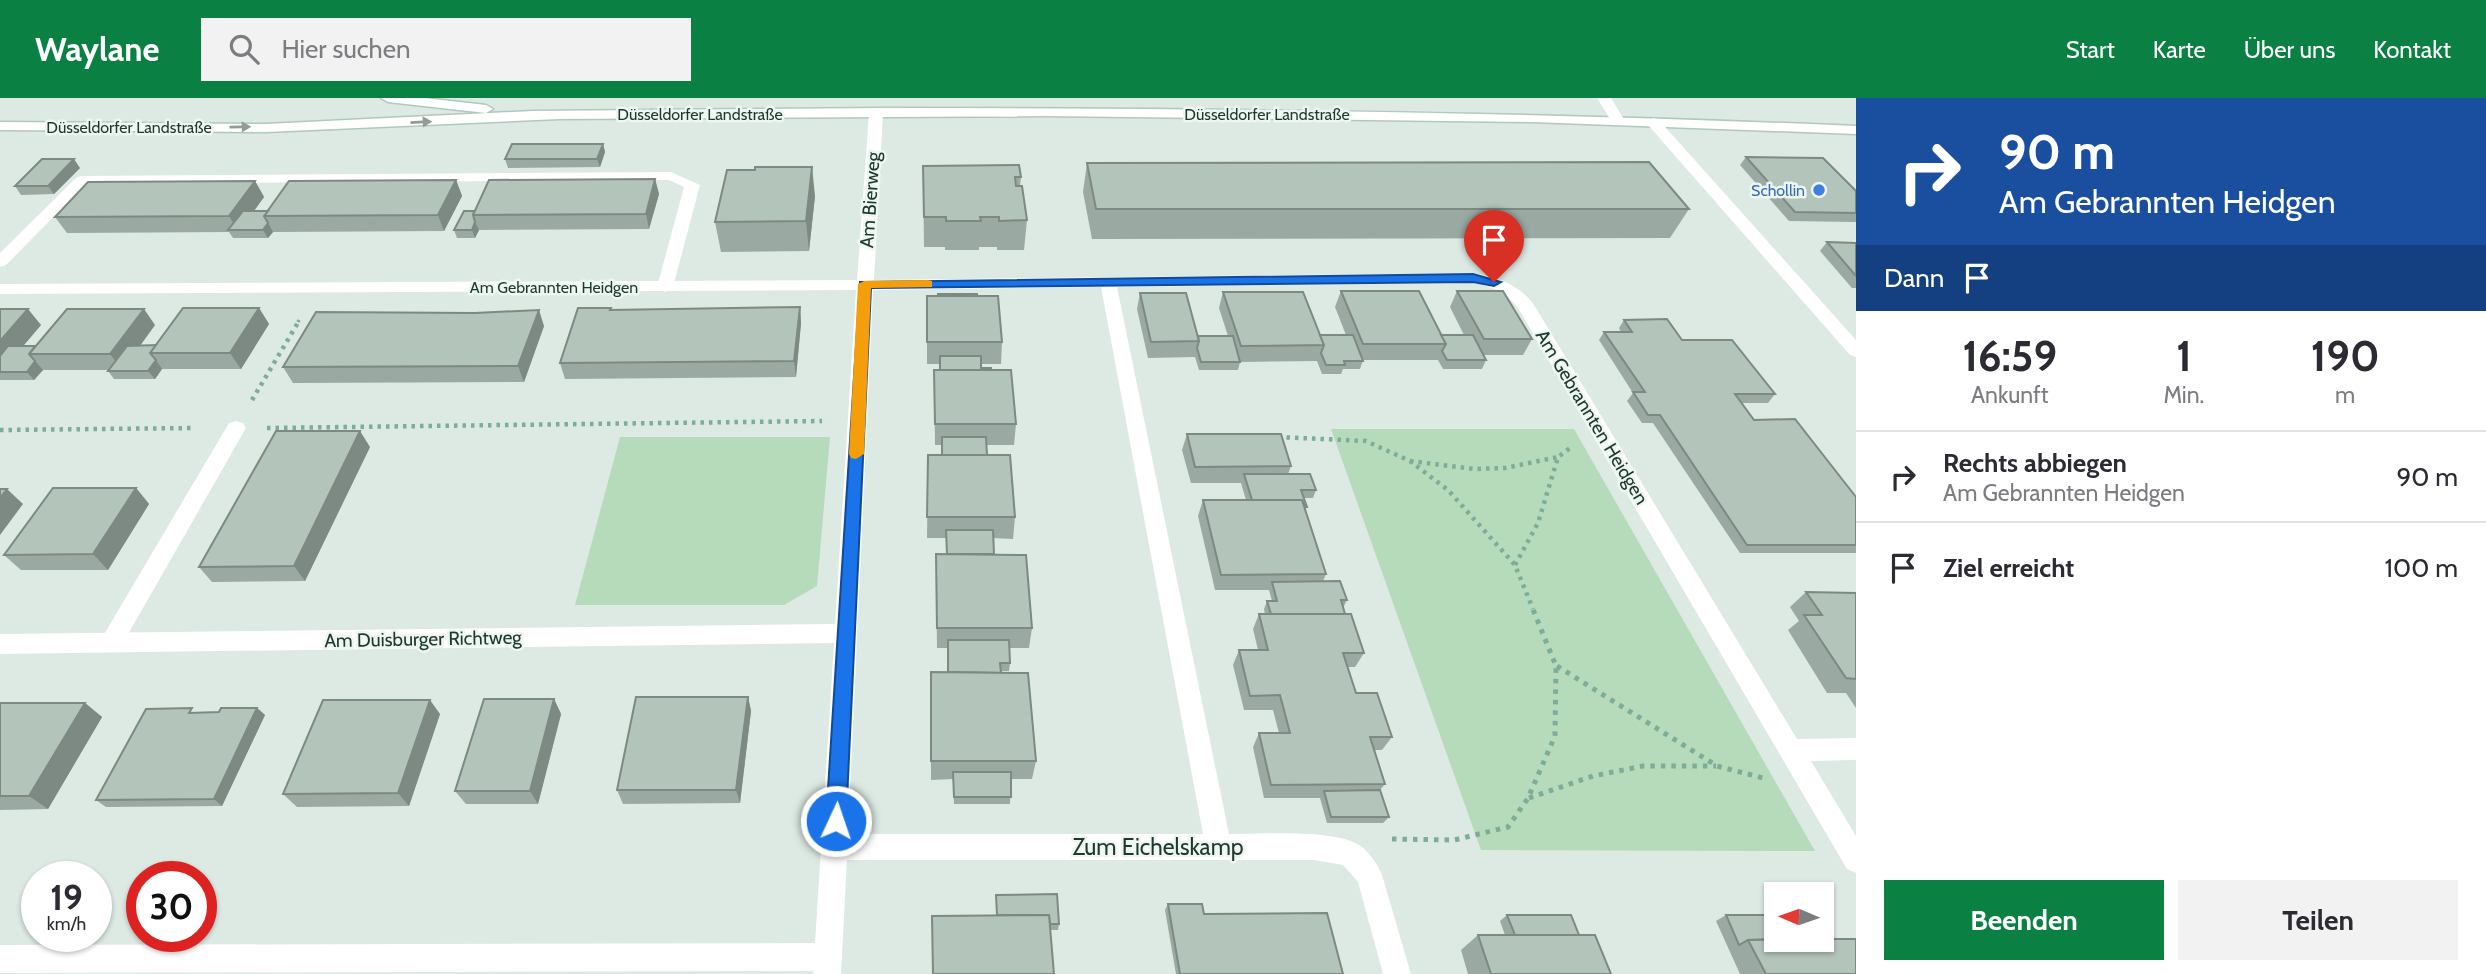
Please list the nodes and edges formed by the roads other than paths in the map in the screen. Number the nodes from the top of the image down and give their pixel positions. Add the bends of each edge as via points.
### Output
1 (388, 98) edge
2 (1604, 98) edge
3 (412, 99) edge
4 (876, 113) junction
5 (551, 116) junction
6 (1618, 121) junction
7 (1653, 122) junction
8 (0, 126) edge
9 (1856, 130) edge
10 (0, 262) edge
11 (1108, 282) junction
12 (864, 284) junction
13 (664, 287) junction
14 (0, 289) edge
15 (1856, 351) edge
16 (236, 428) road end
17 (847, 633) junction
18 (111, 643) junction
19 (0, 644) edge
20 (1856, 749) edge
21 (1791, 750) junction
22 (834, 847) junction
23 (1218, 847) junction
24 (1856, 860) edge
25 (0, 959) edge
26 (828, 965) edge
27 (1396, 974) edge

1 - 3 street, Düsseldorfer Landstraße
2 - 6 street
3 - 5 street, Düsseldorfer Landstraße
4 - 5 street, Düsseldorfer Landstraße
4 - 6 street, Düsseldorfer Landstraße via 1374,114
4 - 12 street, Am Bierweg
8 -> 5 street, Düsseldorfer Landstraße via 353,126
6 - 7 street, Düsseldorfer Landstraße
7 - 9 street, Düsseldorfer Landstraße
7 - 15 street
10 - 13 street via 82,180 671,176 692,185
11 - 12 street, Am Gebrannten Heidgen
11 - 21 street, Am Gebrannten Heidgen via 1473,278 1494,282 1517,295
11 - 23 street
12 - 13 street, Am Gebrannten Heidgen
12 - 17 street, Am Bierweg
13 - 14 street, Am Gebrannten Heidgen
16 - 18 street
17 - 18 street, Am Duisburger Richtweg
17 - 22 street, Am Bierweg
18 - 19 street, Am Duisburger Richtweg
20 - 21 street
21 - 24 street, Am Gebrannten Heidgen
22 - 23 street, Zum Eichelskamp
22 - 26 street, Am Bierweg
23 - 27 street, Zum Eichelskamp via 1314,847 1350,854 1368,875
25 - 26 street, Am Bierweg

